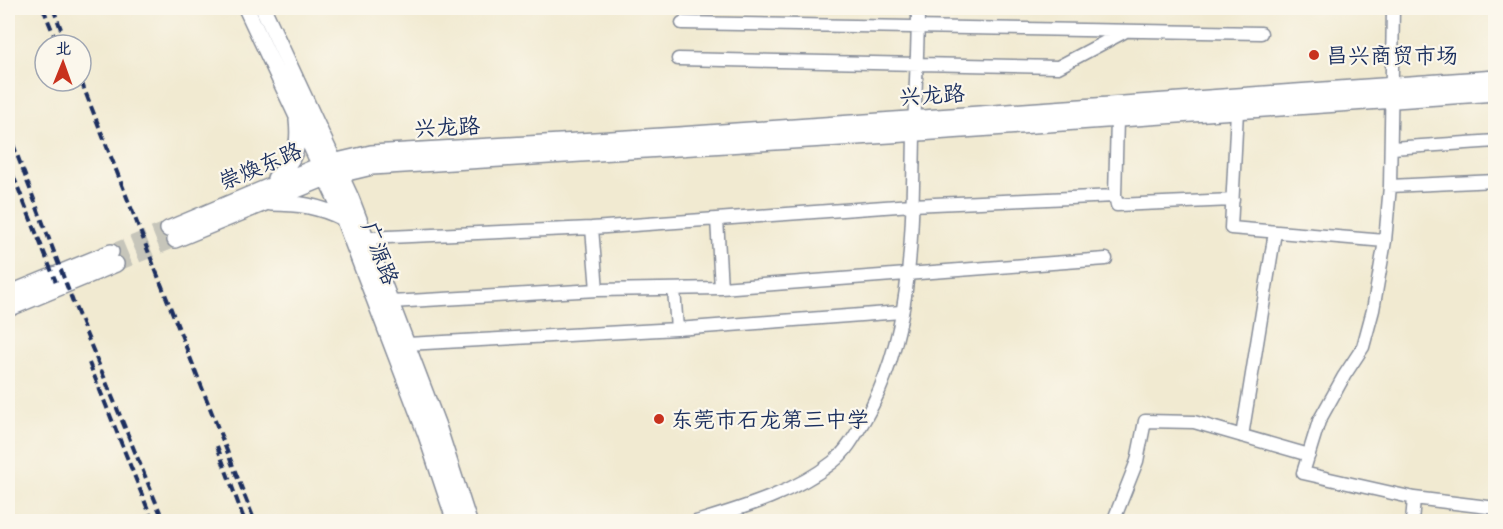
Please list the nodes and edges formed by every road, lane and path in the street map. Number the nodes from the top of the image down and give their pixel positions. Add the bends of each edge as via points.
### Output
1 (246, 8) edge
2 (263, 8) edge
3 (918, 8) edge
4 (1393, 8) edge
5 (682, 23) dead end
6 (918, 27) junction
7 (1127, 30) junction
8 (1261, 33) dead end
9 (678, 59) dead end
10 (918, 64) junction
11 (1496, 78) edge
12 (1391, 92) junction
13 (1496, 93) edge
14 (1237, 111) junction
15 (297, 112) junction
16 (1117, 120) junction
17 (914, 126) junction
18 (1496, 141) edge
19 (1392, 148) junction
20 (372, 160) joint
21 (330, 170) junction
22 (1496, 181) edge
23 (1390, 186) junction
24 (264, 195) junction
25 (1115, 196) junction
26 (1233, 200) junction
27 (912, 205) junction
28 (343, 218) junction
29 (717, 219) junction
30 (592, 228) junction
31 (1275, 232) junction
32 (172, 235) tunnel mouth
33 (366, 238) junction
34 (1385, 241) junction
35 (1106, 260) dead end
36 (907, 274) junction
37 (722, 288) junction
38 (674, 289) junction
39 (597, 290) junction
40 (8, 294) edge
41 (391, 302) junction
42 (8, 309) edge
43 (902, 312) junction
44 (677, 329) junction
45 (407, 344) junction
46 (1242, 436) junction
47 (1309, 455) junction
48 (1414, 498) junction
49 (1496, 508) edge
50 (455, 522) edge
51 (469, 522) edge
52 (696, 522) edge
53 (1113, 522) edge
54 (1412, 522) edge

1 - 15 main road, 广源路
2 - 21 main road, 广源路
3 - 6 street
4 - 12 street
5 - 6 street
6 - 7 street
6 - 10 street
7 - 8 street
7 - 10 street via 1058,67
9 - 10 street
10 - 17 street
11 - 12 main road, 兴龙路
12 - 13 main road, 兴龙路
12 - 14 main road, 兴龙路
12 - 17 main road, 兴龙路
12 - 19 street
14 - 16 main road, 兴龙路
14 - 26 street
15 - 21 main road, 广源路
15 - 24 main road via 299,135 295,153
16 - 17 main road, 兴龙路
16 - 25 street
17 - 20 main road, 兴龙路 via 501,147
17 - 27 street
18 - 19 street
19 - 23 street
20 - 21 main road, 崇焕东路
21 - 24 main road, 崇焕东路
21 - 28 main road, 广源路
21 - 33 main road, 广源路
22 - 23 street
23 - 34 street
24 - 28 main road via 312,205
24 - 32 main road, 崇焕东路
25 - 26 street via 1117,206
25 - 27 street
26 - 31 street via 1231,228
27 - 29 street
27 - 36 street
28 - 50 main road, 广源路
29 - 30 street
29 - 37 street
30 - 33 street
30 - 39 street
31 - 34 street
31 - 46 street
33 - 41 main road, 广源路
34 - 47 street via 1363,347 1319,421
35 - 36 street
36 - 37 street
36 - 43 street
37 - 38 street
38 - 39 street
38 - 44 street
39 - 41 street
40 - 42 main road via 114,258
41 - 45 main road, 广源路
43 - 44 street
43 - 52 street via 891,360 876,400 854,438 834,461 765,499
44 - 45 street
45 - 51 main road, 广源路
46 - 47 street
46 - 53 street via 1194,422 1145,421 1137,461
47 - 48 street via 1303,473
48 - 49 street
48 - 54 street

